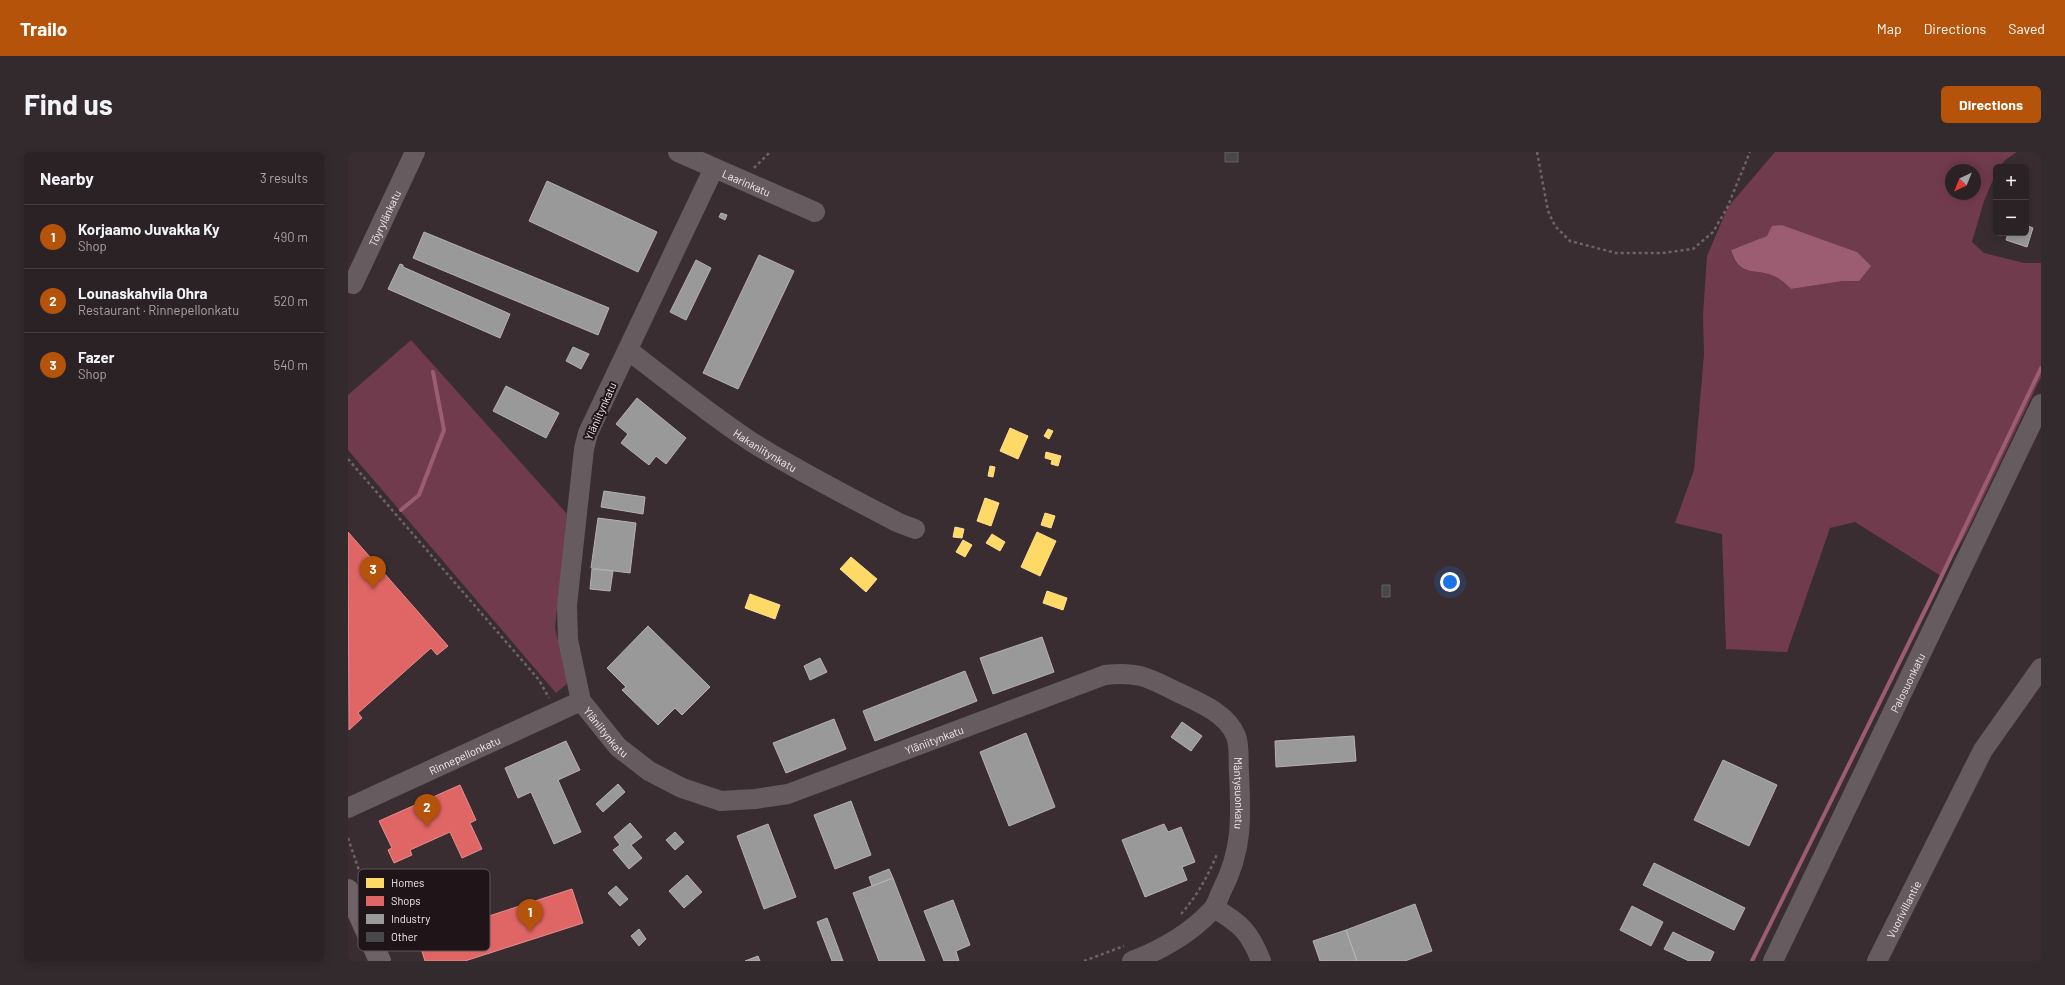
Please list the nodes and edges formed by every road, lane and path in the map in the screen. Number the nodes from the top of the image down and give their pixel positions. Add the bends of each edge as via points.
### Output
1 (415, 152) edge
2 (678, 152) edge
3 (770, 152) edge
4 (1537, 152) edge
5 (1750, 152) edge
6 (714, 168) junction
7 (742, 180) junction
8 (815, 212) dead end
9 (353, 284) dead end
10 (628, 350) junction
11 (2041, 404) edge
12 (348, 459) edge
13 (915, 529) dead end
14 (2041, 668) edge
15 (1143, 675) joint
16 (580, 701) junction
17 (551, 702) dead end
18 (348, 808) edge
19 (1220, 848) dead end
20 (348, 890) edge
21 (1214, 908) junction
22 (358, 912) edge
23 (1177, 917) dead end
24 (375, 951) edge
25 (1130, 952) edge
26 (380, 961) edge
27 (1084, 961) edge
28 (1261, 961) edge
29 (1774, 961) edge
30 (1877, 961) edge

1 - 9 street, Töyrylänkatu
2 - 6 street, Laarinkatu
3 - 7 path
4 - 5 path via 1548,210 1555,226 1570,241 1616,253 1662,253 1693,249 1713,232 1727,208
6 - 7 street, Laarinkatu
6 - 10 street, Yläniitynkatu
7 - 8 street, Laarinkatu
10 - 13 street, Hakaniitynkatu via 750,440 800,471
10 - 16 street, Yläniitynkatu via 588,433 584,449 568,605 568,640
11 - 29 street, Palosuonkatu
12 - 17 path via 539,680
14 - 30 street, Vuorivillantie via 1983,750
15 - 16 street, Yläniitynkatu via 1105,675 788,794 728,801 682,788 650,771 618,747
15 - 21 street, Mäntysuonkatu via 1202,704 1228,724 1236,737 1241,822 1236,854 1227,882
16 - 18 street, Rinnepellonkatu
19 - 23 path via 1197,895
20 - 22 main road
21 - 25 street via 1157,952
21 - 28 street via 1236,921 1254,942
24 - 26 main road
25 - 27 path

